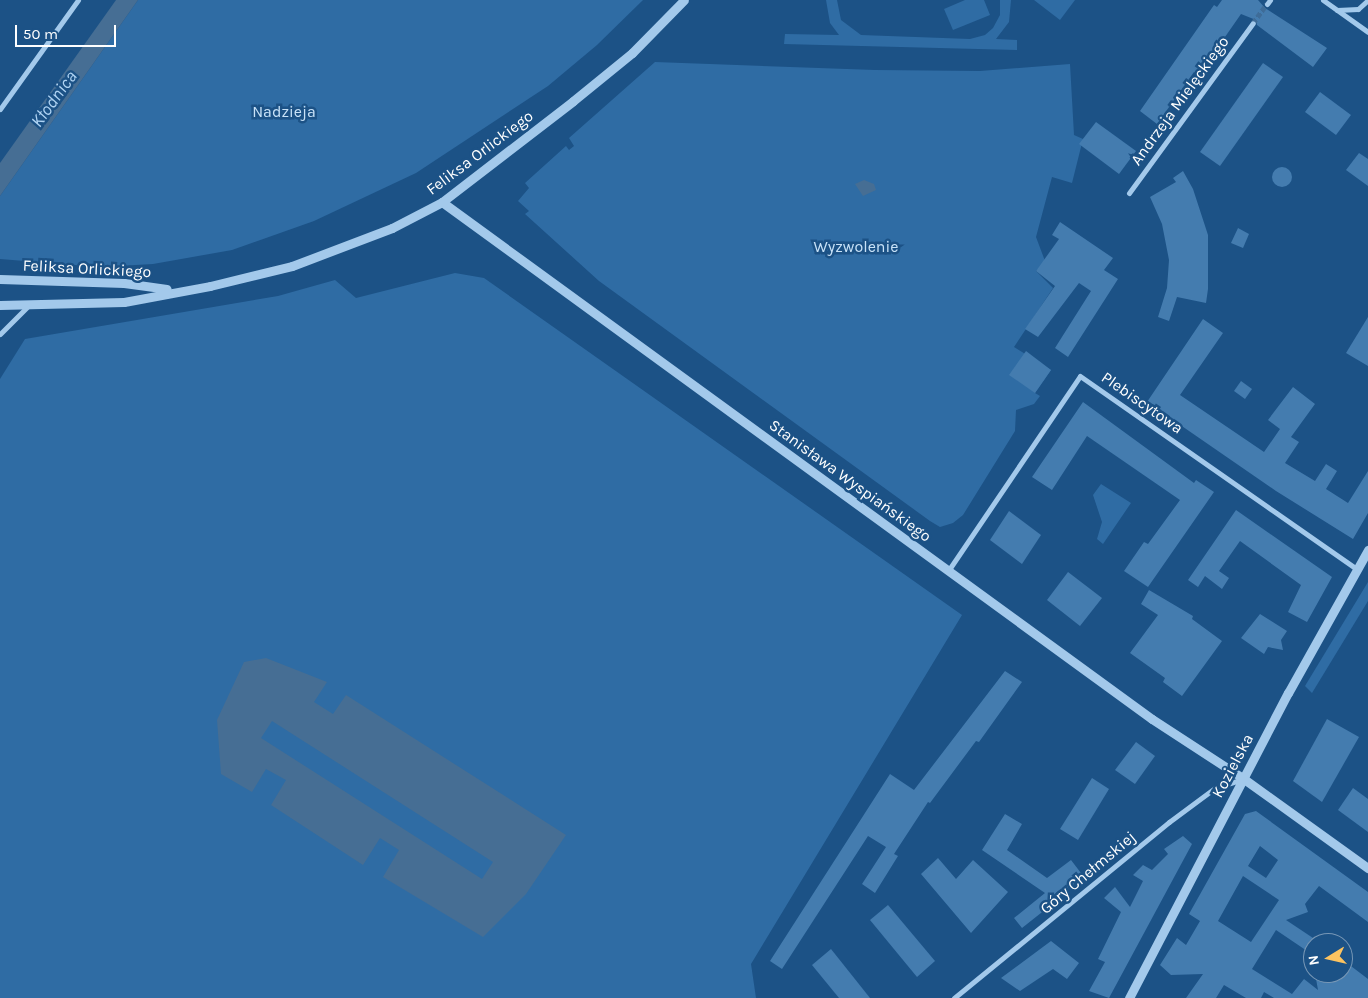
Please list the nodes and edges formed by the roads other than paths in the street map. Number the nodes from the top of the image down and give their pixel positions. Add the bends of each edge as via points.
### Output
1 (78, 0) edge
2 (684, 0) edge
3 (1323, 0) edge
4 (1368, 0) edge
5 (1337, 10) junction
6 (1253, 23) tunnel mouth
7 (1368, 32) edge
8 (0, 108) edge
9 (1128, 194) dead end
10 (442, 202) junction
11 (0, 279) edge
12 (173, 290) junction
13 (0, 305) edge
14 (29, 305) junction
15 (0, 334) edge
16 (1368, 550) edge
17 (1357, 569) junction
18 (948, 571) junction
19 (1244, 779) junction
20 (1368, 868) edge
21 (954, 998) edge
22 (1129, 998) edge

1 - 8 street
2 - 10 street, Feliksa Orlickiego via 632,53
3 - 5 street
4 - 5 street via 1358,9
5 - 7 street
6 - 9 street, Andrzeja Mielęckiego
10 - 12 street, Feliksa Orlickiego via 392,228 292,266 210,286
10 - 18 street, Stanisława Wyspiańskiego
11 - 12 street, Feliksa Orlickiego via 124,283
12 - 14 street, Feliksa Orlickiego via 124,302
13 - 14 street, Feliksa Orlickiego
14 - 15 street
16 - 17 street, Kozielska
17 - 18 street, Plebiscytowa via 1080,376
17 - 19 street, Kozielska
18 - 19 street, Stanisława Wyspiańskiego via 1152,719
19 - 20 street, Stanisława Wyspiańskiego
19 - 21 street, Góry Chełmskiej via 1215,788 1168,822
19 - 22 street, Kozielska

